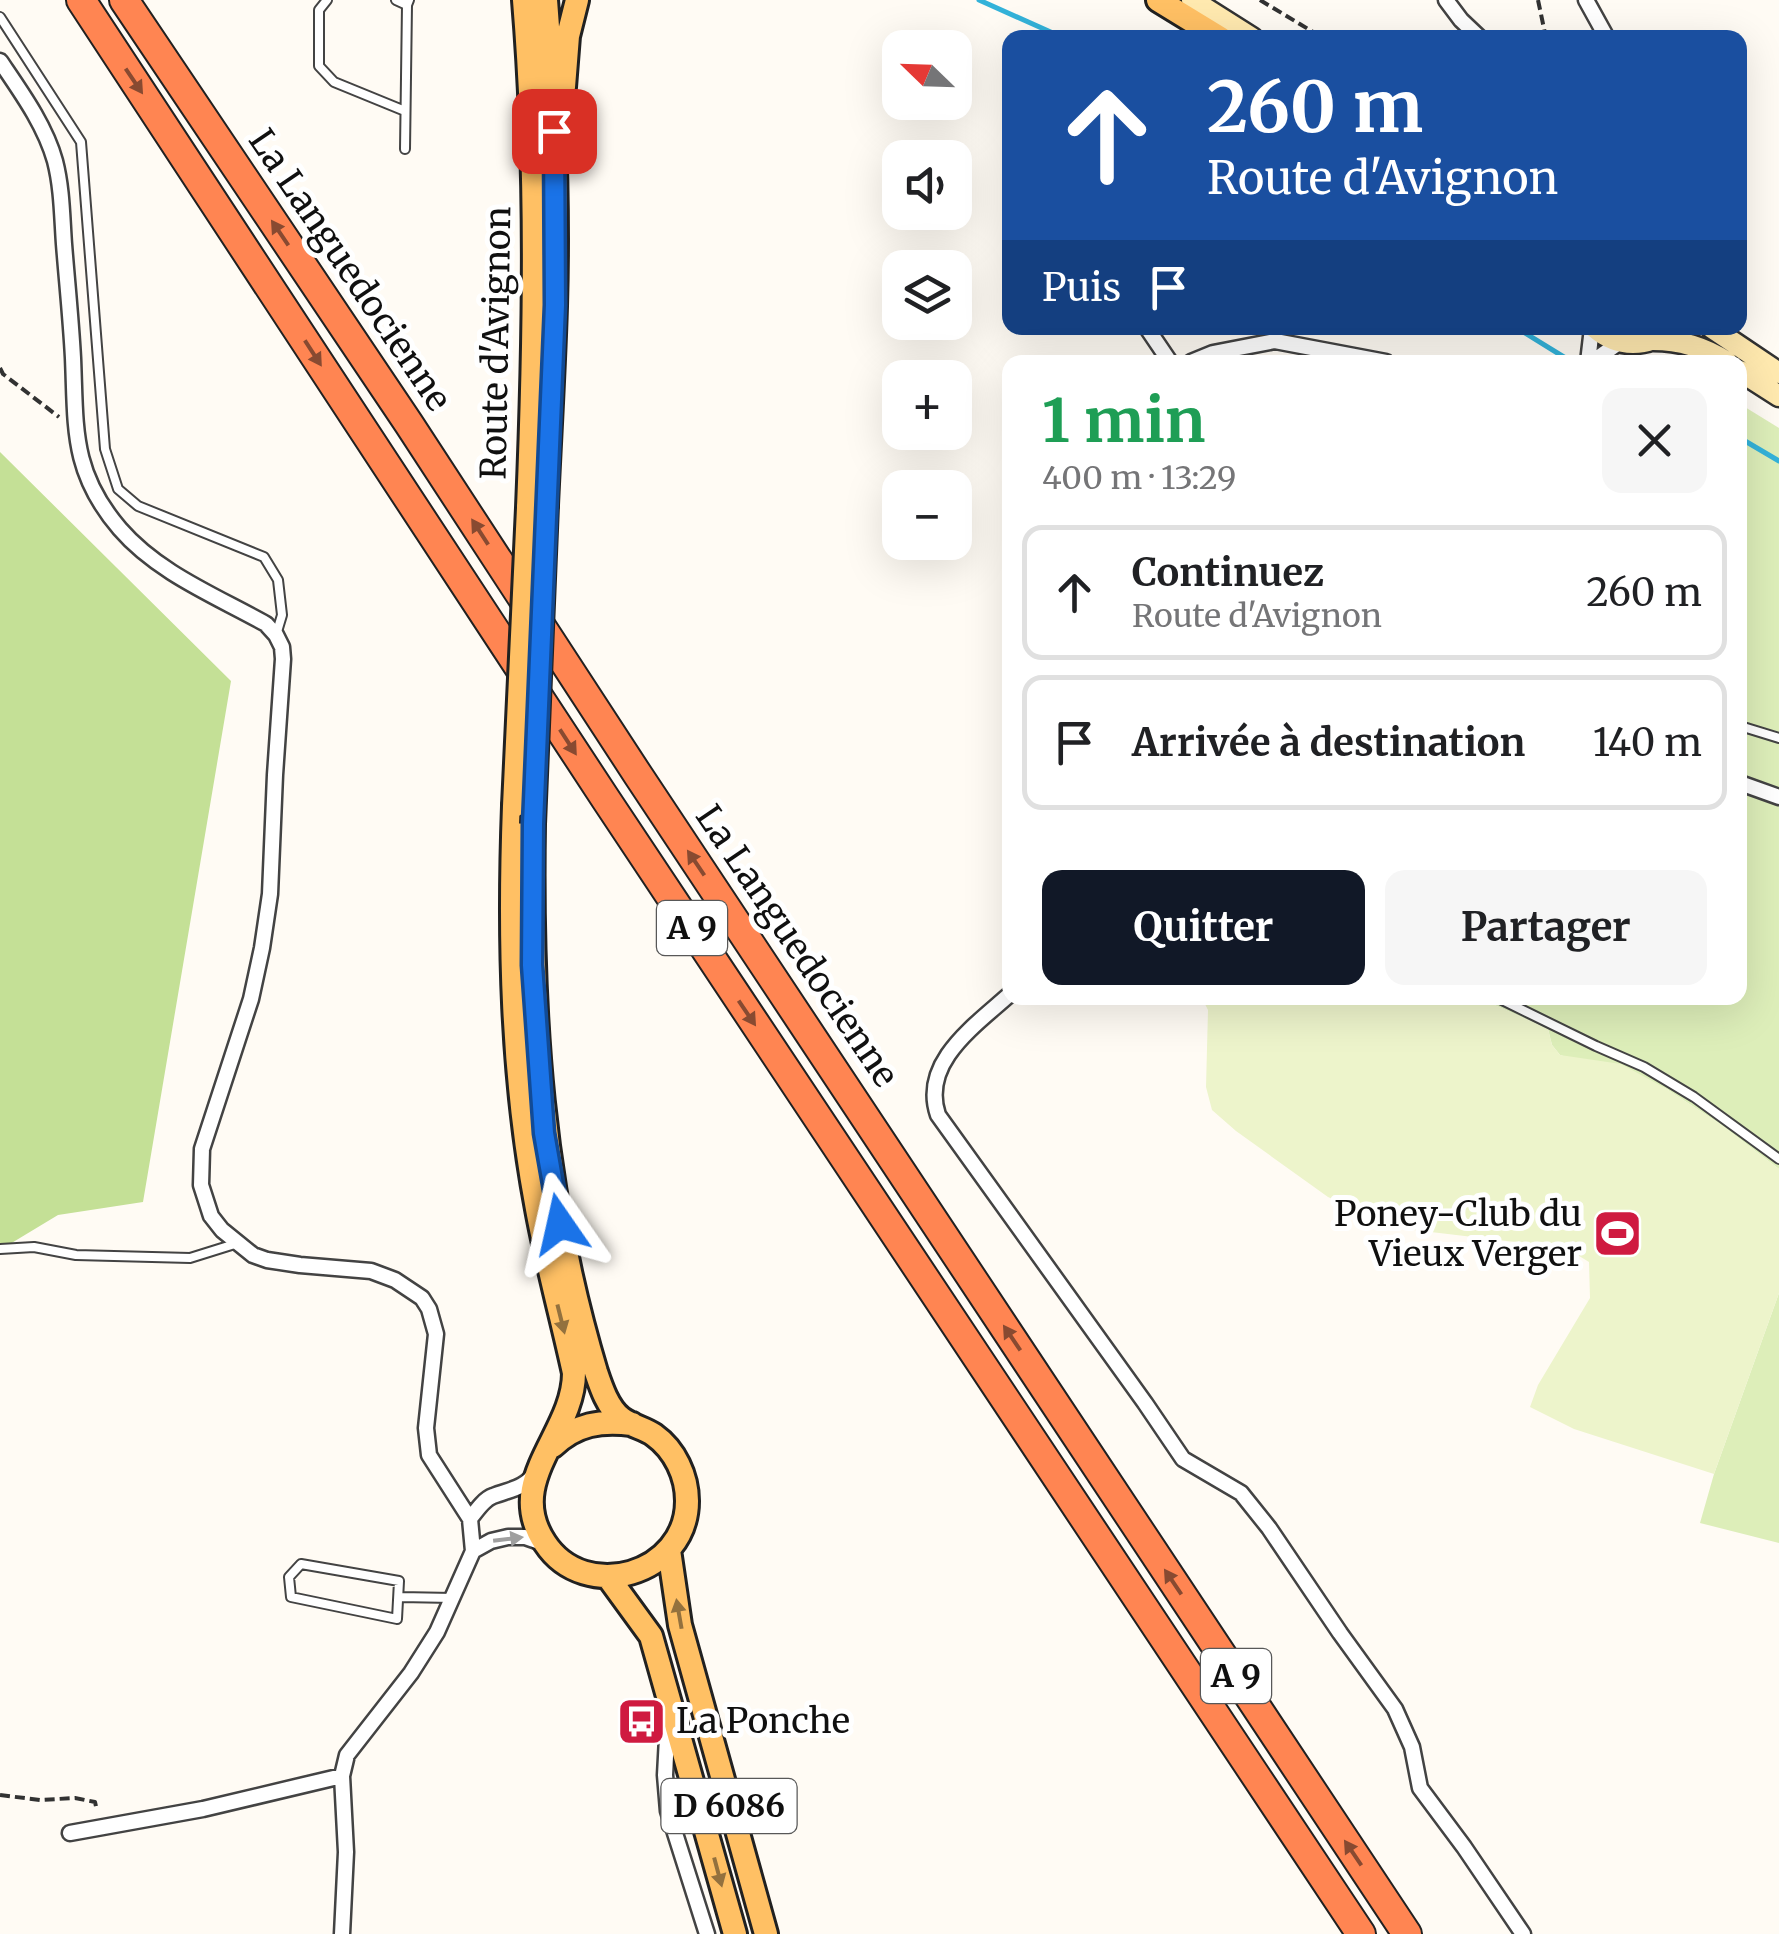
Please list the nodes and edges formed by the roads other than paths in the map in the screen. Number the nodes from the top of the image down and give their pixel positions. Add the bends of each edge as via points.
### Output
1 (80, 0) edge
2 (124, 0) edge
3 (327, 0) edge
4 (396, 0) edge
5 (524, 0) edge
6 (546, 0) edge
7 (578, 0) edge
8 (1158, 0) edge
9 (1192, 0) edge
10 (1446, 0) edge
11 (1586, 0) edge
12 (408, 2) edge
13 (0, 17) edge
14 (1207, 30) edge
15 (1239, 30) edge
16 (1472, 30) edge
17 (1603, 30) edge
18 (0, 61) edge
19 (406, 111) junction
20 (404, 149) dead end
21 (556, 235) junction
22 (1604, 335) edge
23 (1659, 335) edge
24 (1664, 335) edge
25 (1722, 335) edge
26 (1620, 342) junction
27 (1208, 355) edge
28 (1349, 355) edge
29 (1600, 355) edge
30 (1714, 355) edge
31 (1779, 373) edge
32 (1747, 375) edge
33 (1779, 396) edge
34 (537, 506) junction
35 (276, 634) junction
36 (1747, 728) edge
37 (1779, 738) edge
38 (1747, 786) edge
39 (1779, 798) edge
40 (1002, 1001) edge
41 (1512, 1005) edge
42 (1779, 1160) edge
43 (238, 1243) junction
44 (0, 1249) edge
45 (632, 1424) junction
46 (540, 1464) junction
47 (470, 1519) junction
48 (545, 1544) junction
49 (669, 1550) junction
50 (473, 1551) junction
51 (608, 1578) junction
52 (400, 1597) junction
53 (453, 1598) junction
54 (665, 1684) junction
55 (342, 1776) junction
56 (70, 1833) dead end
57 (342, 1934) edge
58 (706, 1934) edge
59 (735, 1934) edge
60 (766, 1934) edge
61 (1361, 1934) edge
62 (1407, 1934) edge
63 (1523, 1934) edge

1 -> 61 highway, A 9
62 -> 2 highway, La Languedocienne / A 9
3 - 19 lane via 318,10 320,66 334,82
4 - 12 lane
5 - 34 main road, Route d'Avignon via 532,107
6 - 21 main road, Route d'Avignon
7 - 21 main road via 566,52
8 - 14 main road
9 - 15 main road
10 - 16 street
11 - 17 street
12 - 19 lane
13 - 35 lane via 81,142 105,449 118,489 138,506 264,557 278,580 282,615
18 - 35 street via 55,161 75,429 90,485 134,544
19 - 20 lane
21 - 34 main road, Route d'Avignon
22 - 26 main road
23 - 26 main road
24 - 30 main road
25 - 31 main road
26 - 29 street
27 - 28 street via 1275,341
32 - 33 main road
34 - 45 main road, bridge via 532,965 544,1133 596,1372 614,1411
34 -> 46 main road, bridge via 514,806 512,944 536,1206 574,1373 570,1408
35 - 43 street via 283,669 270,894 251,999 202,1149 206,1203
36 - 37 lane
38 - 39 street
40 - 63 street via 943,1061 934,1088 938,1115 1182,1459 1240,1493 1269,1528 1395,1709 1420,1788
41 - 42 lane via 1644,1067
43 - 44 lane via 190,1258
43 - 47 street via 268,1260 385,1276 422,1298 436,1334 426,1428 430,1455
45 - 46 main road via 590,1423 556,1442
45 - 49 main road via 664,1444 684,1477 688,1502
46 - 47 street via 529,1481 490,1496
46 - 48 main road via 532,1509
47 - 50 street
50 -> 48 street via 508,1537
48 - 51 main road via 572,1568
49 - 51 main road via 652,1565
60 -> 49 main road, D 6086 via 680,1626
50 - 53 street
51 - 54 main road, D 6086 via 651,1636
52 - 52 lane via 400,1581 301,1564 288,1577 292,1597 397,1618
52 - 53 lane
53 - 55 street via 411,1673 352,1746
54 - 58 street via 665,1795
54 -> 59 main road, D 6086
55 - 56 street
55 - 57 street

